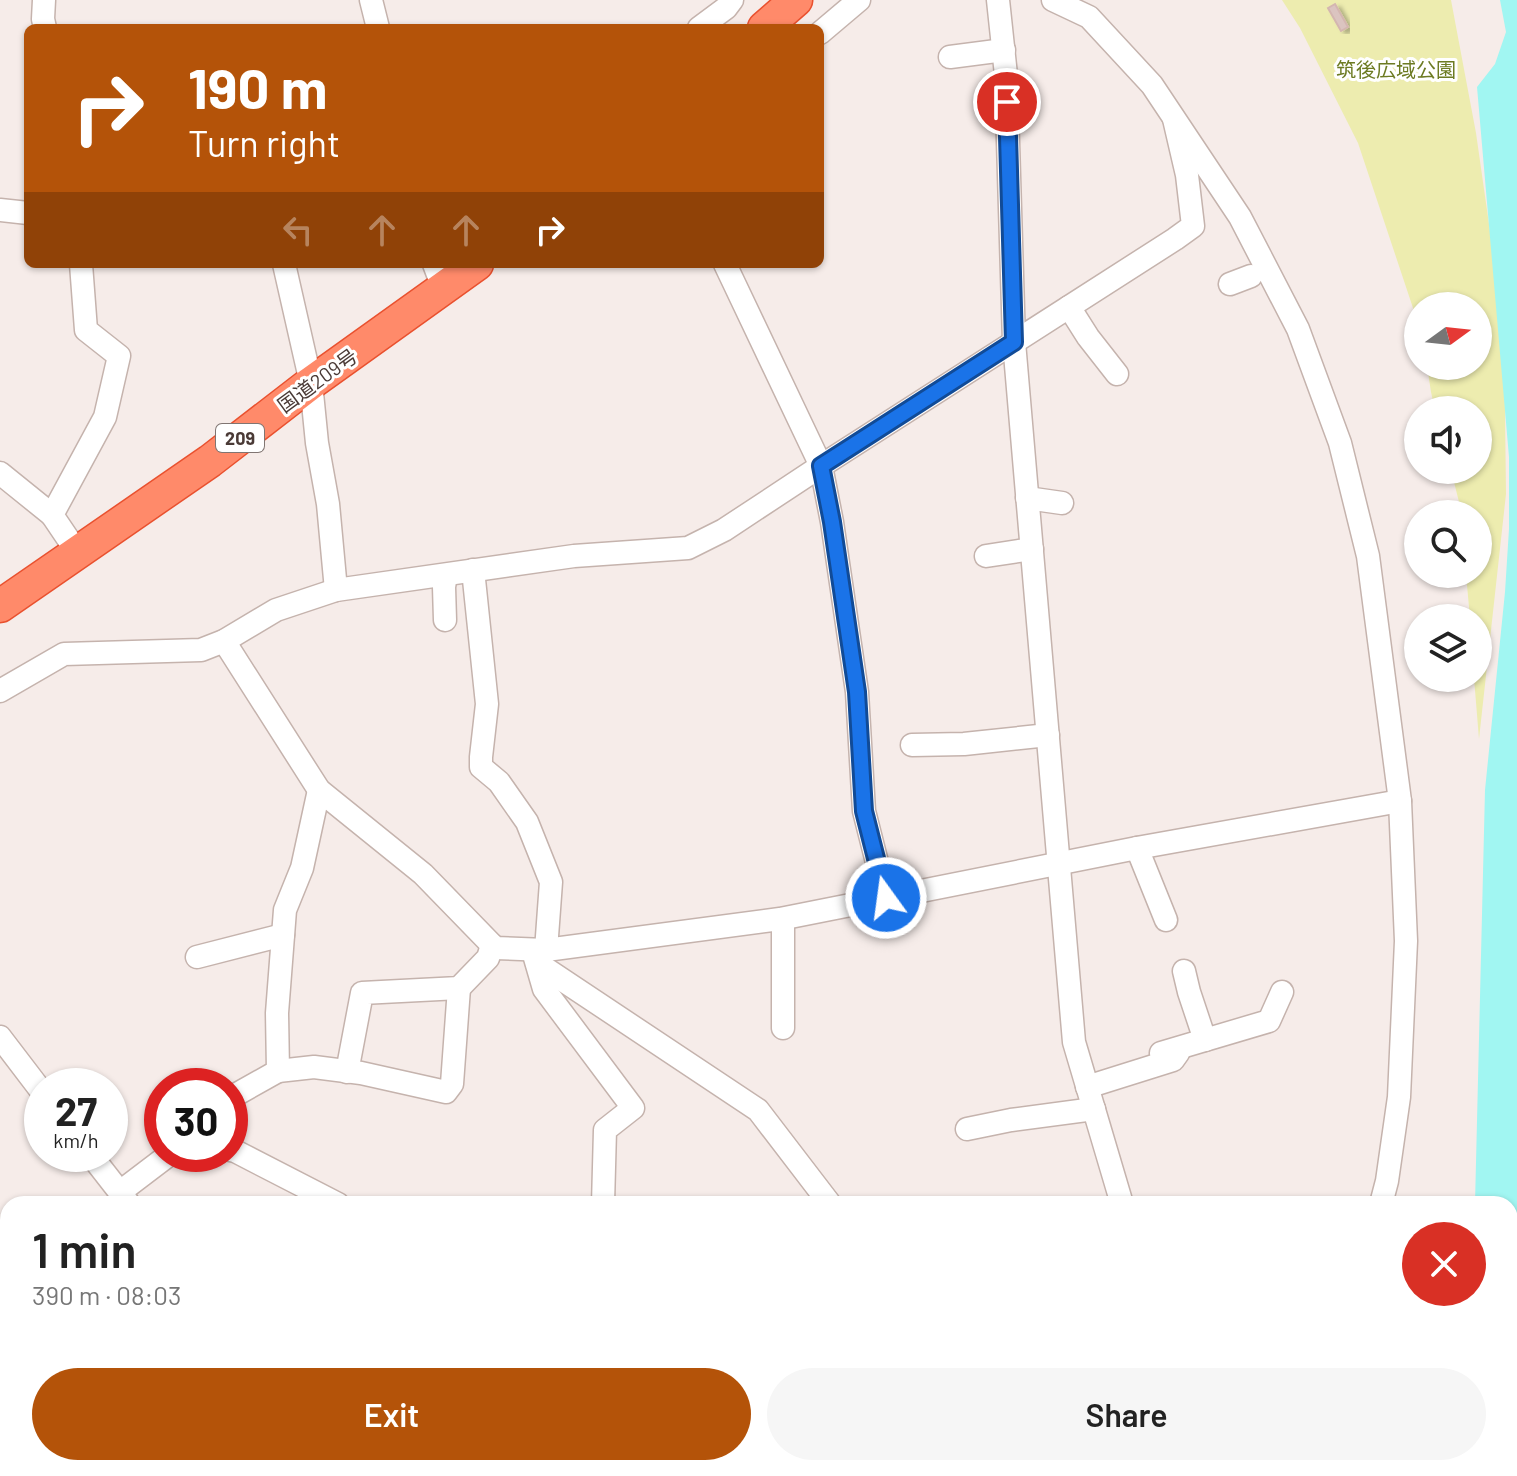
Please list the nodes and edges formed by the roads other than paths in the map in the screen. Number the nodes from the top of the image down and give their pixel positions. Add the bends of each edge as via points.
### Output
1 (44, 0) edge
2 (371, 0) edge
3 (732, 0) edge
4 (796, 0) edge
5 (859, 0) edge
6 (998, 0) edge
7 (1053, 0) edge
8 (44, 24) edge
9 (377, 24) edge
10 (704, 24) edge
11 (769, 24) edge
12 (824, 30) edge
13 (1004, 50) junction
14 (950, 57) dead end
15 (1174, 119) junction
16 (0, 210) edge
17 (24, 213) edge
18 (81, 268) edge
19 (285, 268) edge
20 (464, 268) edge
21 (727, 268) edge
22 (439, 276) edge
23 (1069, 307) junction
24 (1014, 342) junction
25 (1117, 374) dead end
26 (311, 383) junction
27 (821, 466) junction
28 (0, 473) edge
29 (1027, 498) junction
30 (1062, 503) dead end
31 (52, 515) junction
32 (1032, 549) junction
33 (77, 552) junction
34 (986, 556) dead end
35 (473, 570) junction
36 (446, 575) junction
37 (336, 590) junction
38 (0, 606) edge
39 (445, 620) dead end
40 (224, 641) junction
41 (0, 691) edge
42 (1048, 735) junction
43 (912, 745) dead end
44 (319, 790) junction
45 (1400, 801) junction
46 (1137, 848) junction
47 (1059, 865) junction
48 (886, 898) junction
49 (783, 919) junction
50 (1166, 920) dead end
51 (283, 935) junction
52 (492, 945) junction
53 (539, 954) junction
54 (197, 957) dead end
55 (1184, 971) dead end
56 (459, 988) junction
57 (1282, 992) dead end
58 (783, 1028) dead end
59 (0, 1037) edge
60 (1205, 1040) junction
61 (24, 1068) edge
62 (278, 1071) junction
63 (347, 1072) junction
64 (1087, 1087) junction
65 (248, 1088) edge
66 (1094, 1109) junction
67 (967, 1129) dead end
68 (248, 1158) edge
69 (104, 1172) edge
70 (151, 1172) edge
71 (122, 1196) edge
72 (126, 1196) edge
73 (322, 1196) edge
74 (603, 1196) edge
75 (824, 1196) edge
76 (1120, 1196) edge
77 (1383, 1196) edge

1 - 8 street
2 - 9 street
3 - 10 street
4 - 11 highway
5 - 12 street
6 - 13 street
7 - 15 street via 1089,17 1152,85
13 - 14 street
13 - 24 street
15 - 23 street via 1193,226
15 - 45 street via 1240,217 1298,329 1340,443 1368,556
16 - 17 street
18 - 31 street via 86,330 119,356 105,417
19 - 26 street
20 - 22 highway, 国道209号 / 209
21 - 27 street
22 - 26 highway, 国道209号 / 209
23 - 24 street
23 - 25 street
24 - 27 street
24 - 29 street
26 - 33 highway, 国道209号 / 209 via 210,461
26 - 37 street
27 - 35 street via 688,548
27 - 48 street via 857,692 864,811
28 - 31 street
29 - 30 street
29 - 32 street
31 - 33 street
32 - 34 street
32 - 42 street
33 - 38 highway, 国道209号 / 209
35 - 36 street
35 - 53 street via 487,704 481,767 499,782 527,822 551,882
36 - 37 street
36 - 39 street
37 - 40 street via 276,610
40 - 41 street via 201,650 64,654
40 - 44 street
42 - 43 street
42 - 47 street
44 - 51 street via 302,868 285,910
44 - 52 street via 423,874
45 - 46 street
45 - 77 street via 1406,941 1399,1097
46 - 47 street
46 - 50 street
47 - 48 street
47 - 64 street via 1074,1042
48 - 49 street
49 - 53 street
49 - 58 street
51 - 54 street
51 - 62 street
52 - 53 street
52 - 56 street via 488,958
53 - 74 street via 544,989 633,1108 605,1130
53 - 75 street via 758,1110
55 - 60 street
56 - 63 street via 362,993
56 - 63 street via 452,1084 446,1092
57 - 60 street via 1269,1021
59 - 61 street
60 - 64 street via 1169,1051 1178,1054 1173,1060
62 - 63 street via 314,1067
62 - 65 street
64 - 66 street
66 - 67 street
66 - 76 street
68 - 73 street
69 - 71 street
70 - 72 street

